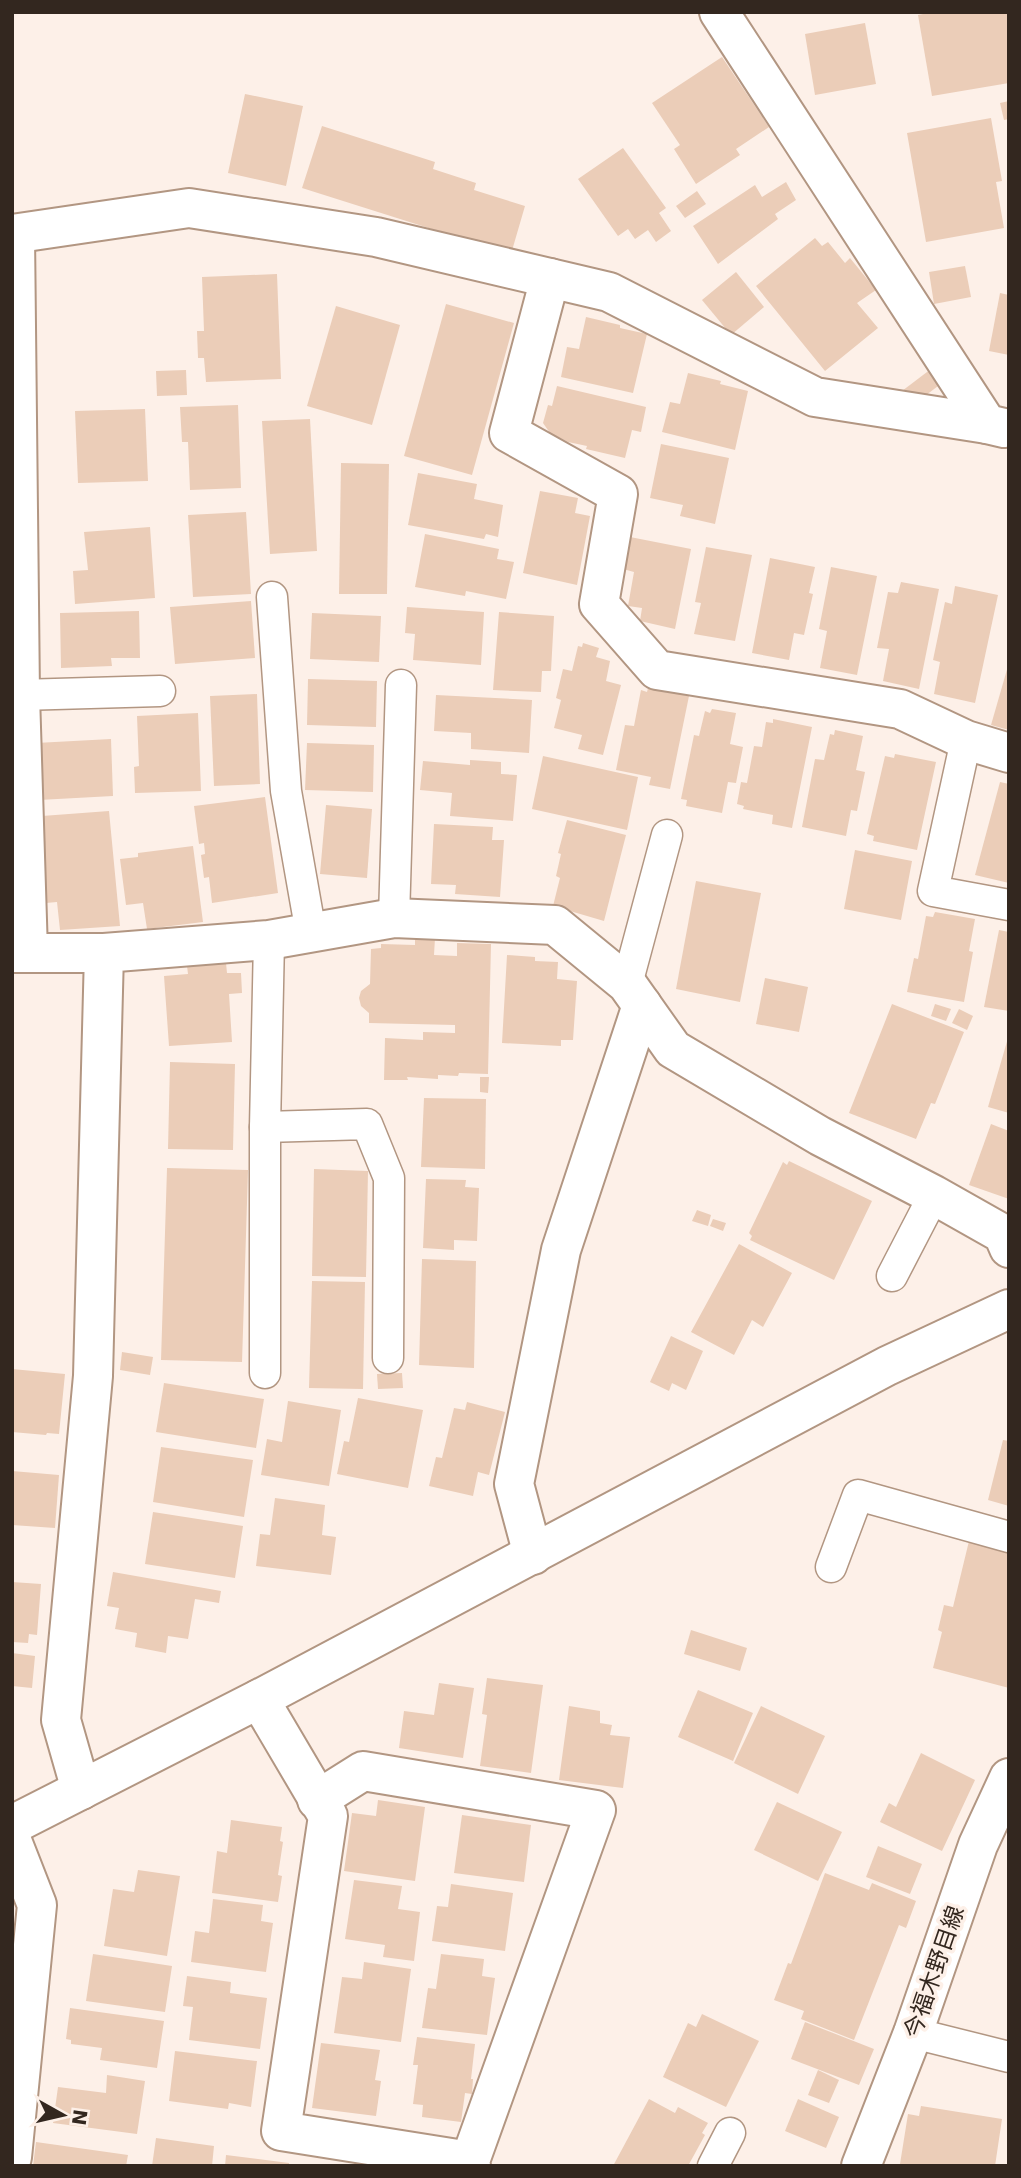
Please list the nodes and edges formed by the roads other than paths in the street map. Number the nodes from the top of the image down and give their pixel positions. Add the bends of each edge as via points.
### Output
1 (719, 12) edge
2 (14, 234) edge
3 (550, 278) junction
4 (998, 427) edge
5 (272, 597) dead end
6 (401, 685) dead end
7 (160, 691) dead end
8 (20, 695) junction
9 (966, 740) junction
10 (1009, 753) edge
11 (667, 835) dead end
12 (1009, 905) edge
13 (394, 918) junction
14 (311, 933) junction
15 (269, 940) junction
16 (20, 952) edge
17 (104, 953) junction
18 (635, 994) junction
19 (265, 1127) junction
20 (934, 1195) junction
21 (1009, 1248) edge
22 (892, 1276) dead end
23 (1009, 1309) edge
24 (388, 1358) dead end
25 (265, 1373) dead end
26 (1009, 1537) edge
27 (533, 1555) junction
28 (831, 1567) dead end
29 (259, 1699) junction
30 (1009, 1778) edge
31 (82, 1790) junction
32 (317, 1800) junction
33 (12, 1825) edge
34 (12, 1841) edge
35 (913, 2033) junction
36 (1009, 2057) edge
37 (730, 2133) dead end
38 (12, 2157) edge
39 (470, 2164) edge
40 (713, 2166) edge
41 (861, 2166) edge

1 - 4 street
2 - 3 street via 189,208 376,237
2 - 8 street
3 - 4 street via 609,292 815,397
3 - 9 street via 509,433 618,494 599,604 657,670 900,709
5 - 14 lane via 286,791
6 - 13 lane
7 - 8 lane
8 - 16 street
9 - 10 street
9 - 12 lane via 933,891
11 - 18 lane
13 - 14 street
13 - 18 street via 555,925
14 - 15 street
15 - 17 street
15 - 19 lane
16 - 17 street
17 - 31 street via 93,1376 61,1720
18 - 20 street via 673,1049 820,1136
18 - 27 street via 561,1250 514,1485
19 - 24 lane via 367,1124 389,1178
19 - 25 lane
20 - 21 street via 1003,1234
20 - 22 lane
23 - 27 street via 887,1367
26 - 28 lane via 858,1495
27 - 29 street
29 - 31 street
29 - 32 street
30 - 35 street, 今福木野目線 via 978,1845
31 - 33 street
32 - 39 street via 328,1816 281,2131
32 - 39 street via 363,1771 596,1810
34 - 38 street via 37,1905
35 - 36 lane
35 - 41 street, 今福木野目線
37 - 40 lane

